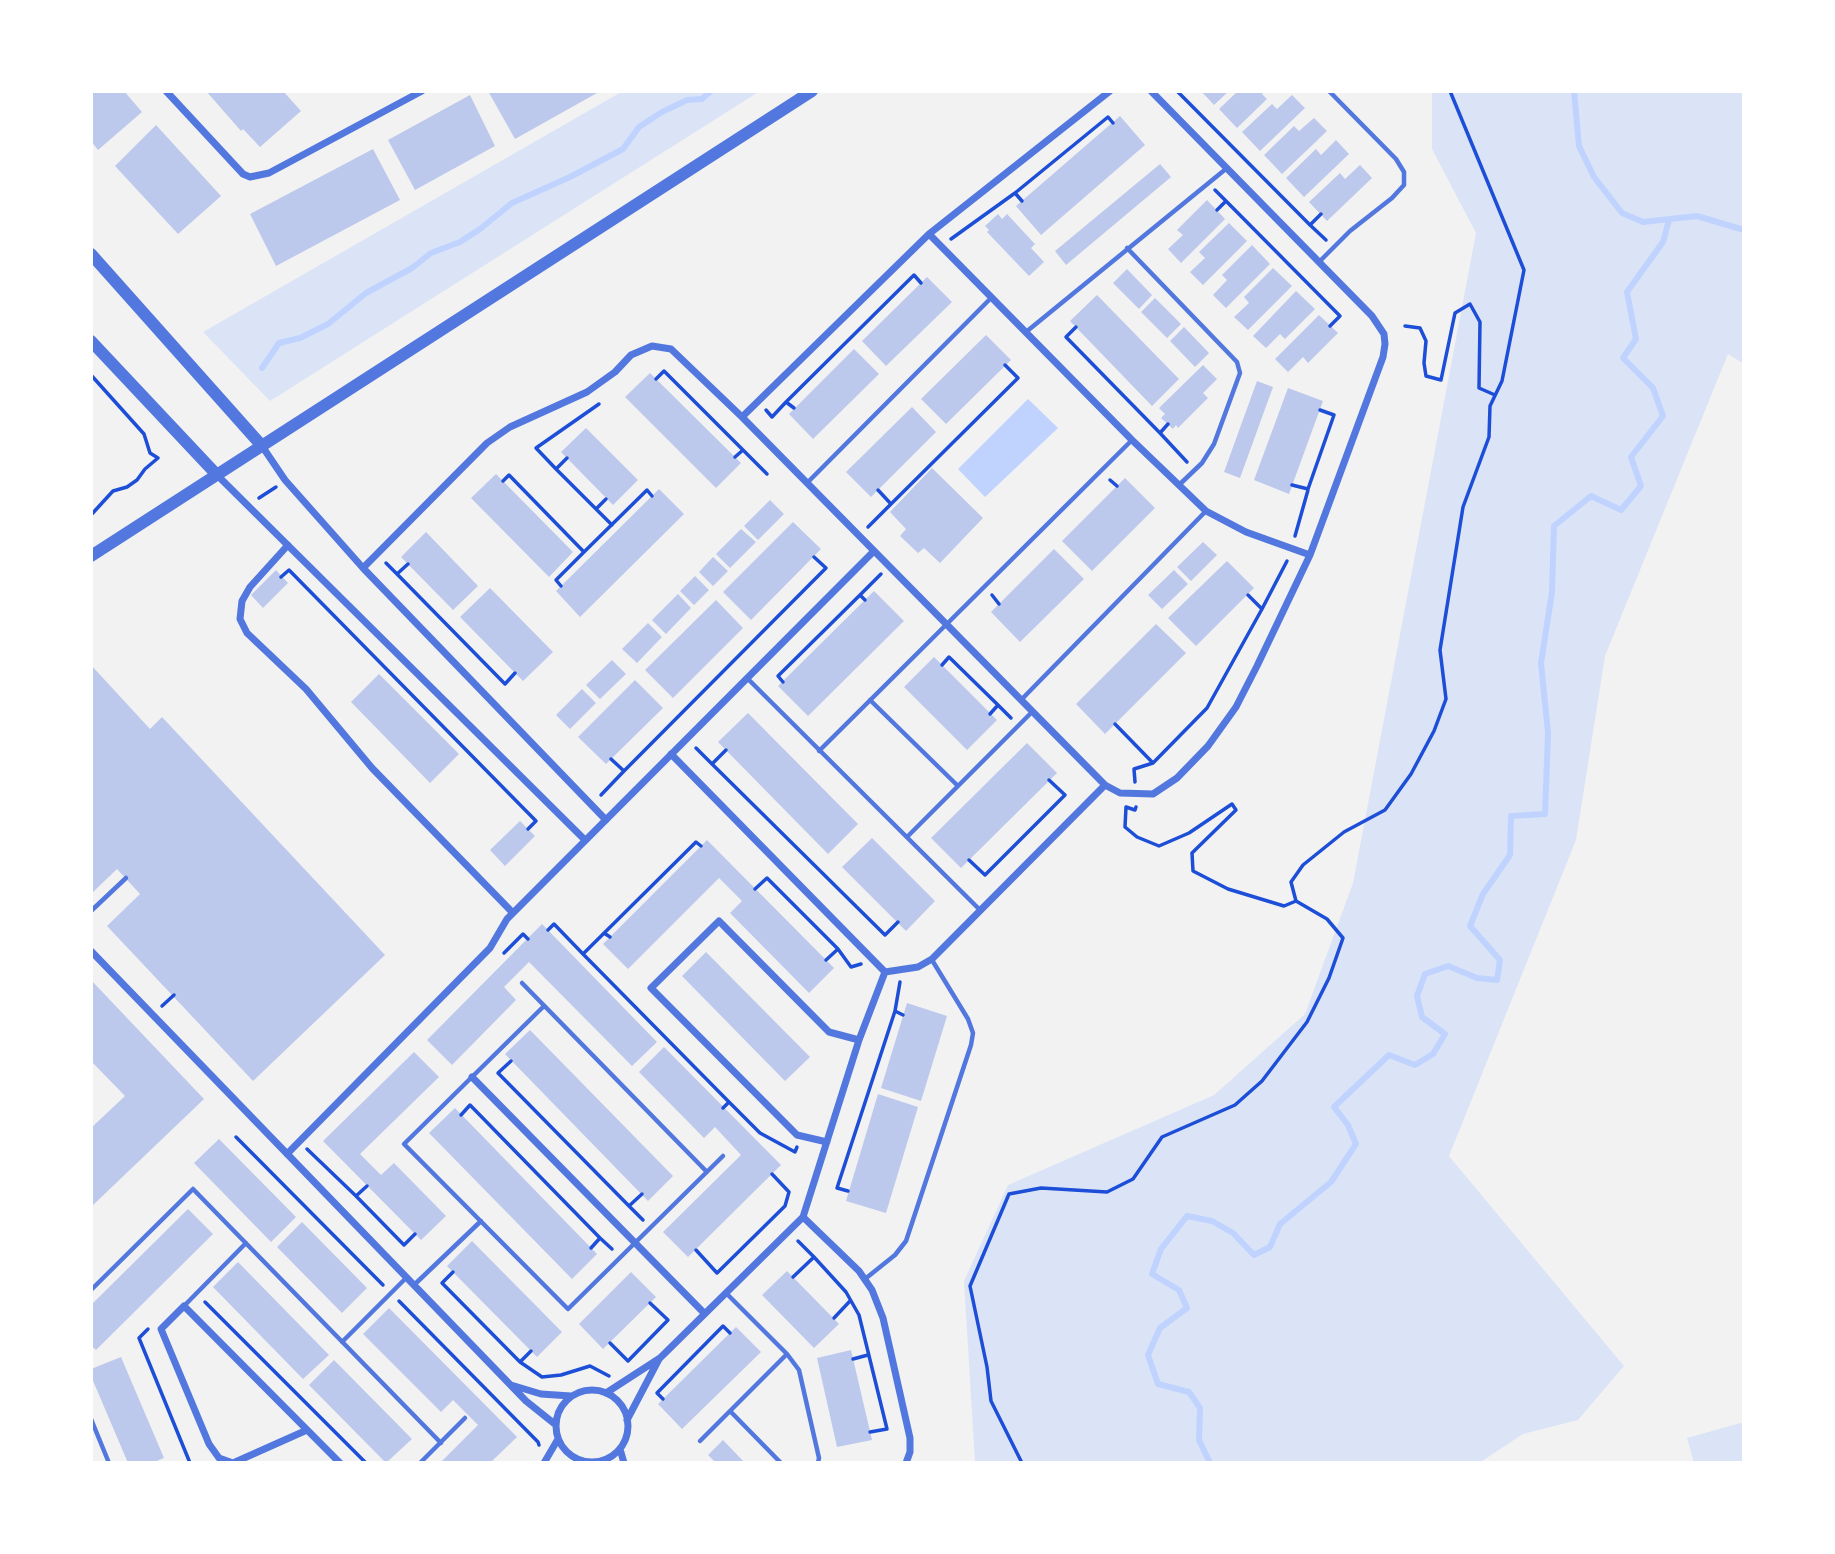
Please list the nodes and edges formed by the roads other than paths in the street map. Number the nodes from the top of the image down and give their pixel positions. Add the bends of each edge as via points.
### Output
1 (166, 91) edge
2 (422, 91) edge
3 (812, 91) edge
4 (1111, 91) edge
5 (1151, 91) edge
6 (1329, 91) edge
7 (1228, 167) junction
8 (929, 234) junction
9 (1127, 248) junction
10 (91, 254) edge
11 (1320, 262) junction
12 (991, 297) junction
13 (1026, 332) junction
14 (91, 341) edge
15 (742, 417) junction
16 (1132, 440) junction
17 (262, 446) junction
18 (217, 475) junction
19 (807, 484) junction
20 (1178, 485) junction
21 (1206, 511) junction
22 (288, 545) junction
23 (874, 551) junction
24 (1310, 555) junction
25 (91, 556) edge
26 (363, 568) junction
27 (946, 624) junction
28 (747, 677) junction
29 (1021, 699) junction
30 (870, 700) junction
31 (1033, 712) junction
32 (819, 751) junction
33 (671, 754) junction
34 (1105, 785) junction
35 (958, 786) junction
36 (606, 820) junction
37 (907, 838) junction
38 (585, 840) junction
39 (126, 878) dead end
40 (91, 911) edge
41 (981, 911) junction
42 (513, 913) junction
43 (91, 951) edge
44 (932, 959) junction
45 (885, 972) junction
46 (522, 983) dead end
47 (544, 1006) junction
48 (859, 1041) junction
49 (472, 1077) junction
50 (827, 1142) junction
51 (286, 1154) junction
52 (723, 1156) dead end
53 (707, 1172) junction
54 (803, 1217) junction
55 (481, 1221) junction
56 (634, 1242) junction
57 (246, 1243) junction
58 (407, 1277) junction
59 (864, 1279) junction
60 (414, 1285) junction
61 (91, 1290) edge
62 (725, 1293) junction
63 (184, 1306) junction
64 (704, 1313) junction
65 (342, 1342) junction
66 (787, 1354) junction
67 (660, 1359) junction
68 (510, 1385) junction
69 (606, 1393) junction
70 (572, 1396) junction
71 (730, 1411) junction
72 (465, 1418) dead end
73 (91, 1419) edge
74 (627, 1420) junction
75 (556, 1425) junction
76 (307, 1430) junction
77 (558, 1440) junction
78 (700, 1441) dead end
79 (441, 1443) junction
80 (620, 1449) junction
81 (582, 1462) edge
82 (109, 1463) edge
83 (340, 1463) edge
84 (420, 1463) edge
85 (544, 1463) edge
86 (596, 1463) edge
87 (624, 1463) edge
88 (780, 1463) edge
89 (818, 1463) edge
90 (906, 1463) edge

1 - 2 street via 250,177 269,173
3 - 17 street
4 - 8 street
5 - 7 street
6 - 11 lane via 1396,159 1404,172 1404,185
7 - 9 lane
7 - 11 street
8 - 12 street
8 - 15 street
9 - 13 lane
9 - 20 lane via 1237,362 1240,373 1214,444 1202,463
10 - 17 street
11 - 24 street via 1372,316 1385,344
12 - 13 street
12 - 19 lane
13 - 16 street
14 - 18 street
15 - 19 street
15 - 26 street via 671,349 652,346 631,355 587,392 487,443
16 - 20 street
16 - 27 lane
17 - 18 street
17 - 26 street via 285,480
18 - 22 street
18 - 25 street
19 - 23 street
20 - 21 street
21 - 24 street
21 - 29 lane
22 - 38 street
22 - 42 street via 242,601 240,619 247,633 306,689 372,768
23 - 27 street
23 - 28 street
24 - 34 street via 1236,707 1208,746 1177,778 1153,794 1120,793
26 - 36 street
27 - 29 street
27 - 30 lane
28 - 32 lane
28 - 33 street
29 - 31 street
30 - 32 lane
30 - 35 lane
31 - 34 street
31 - 35 lane
32 - 37 lane
33 - 36 street
33 - 45 street
34 - 41 street
35 - 37 lane
36 - 38 street
37 - 41 lane
38 - 42 street
39 - 40 lane
41 - 44 street
42 - 51 street via 490,948
43 - 51 street
44 - 45 street via 918,967
44 - 59 lane via 968,1020 971,1045 906,1241
45 - 48 street
46 - 47 lane
47 - 49 lane
47 - 53 lane
48 - 50 street
48 - 50 street via 829,1032 719,921 651,988 797,1135
49 - 55 lane via 404,1144
49 - 56 street
50 - 54 street
51 - 58 street
52 - 53 lane
53 - 56 lane
54 - 59 street
54 - 62 street
55 - 56 lane via 568,1309
55 - 60 lane
56 - 64 street
57 - 61 lane via 193,1189
57 - 63 lane
57 - 65 lane
58 - 60 street
58 - 65 lane
59 - 90 street via 883,1318 910,1438
60 - 68 street
62 - 64 street
62 - 66 lane
63 - 76 street
63 - 76 street via 161,1329 219,1458 233,1463
64 - 67 street
65 - 79 lane
66 - 71 lane
66 - 89 lane via 799,1370
67 - 69 street
67 - 74 street
68 - 70 street
68 - 75 street
69 - 70 street via 582,1391
69 - 74 street via 616,1399
70 - 75 street via 558,1414
71 - 78 lane
71 - 88 lane
72 - 79 lane
73 - 82 lane
74 - 80 street
75 - 77 street
76 - 83 street
77 - 81 street
77 - 85 street
79 - 84 lane
80 - 86 street
80 - 87 street
81 - 86 street

